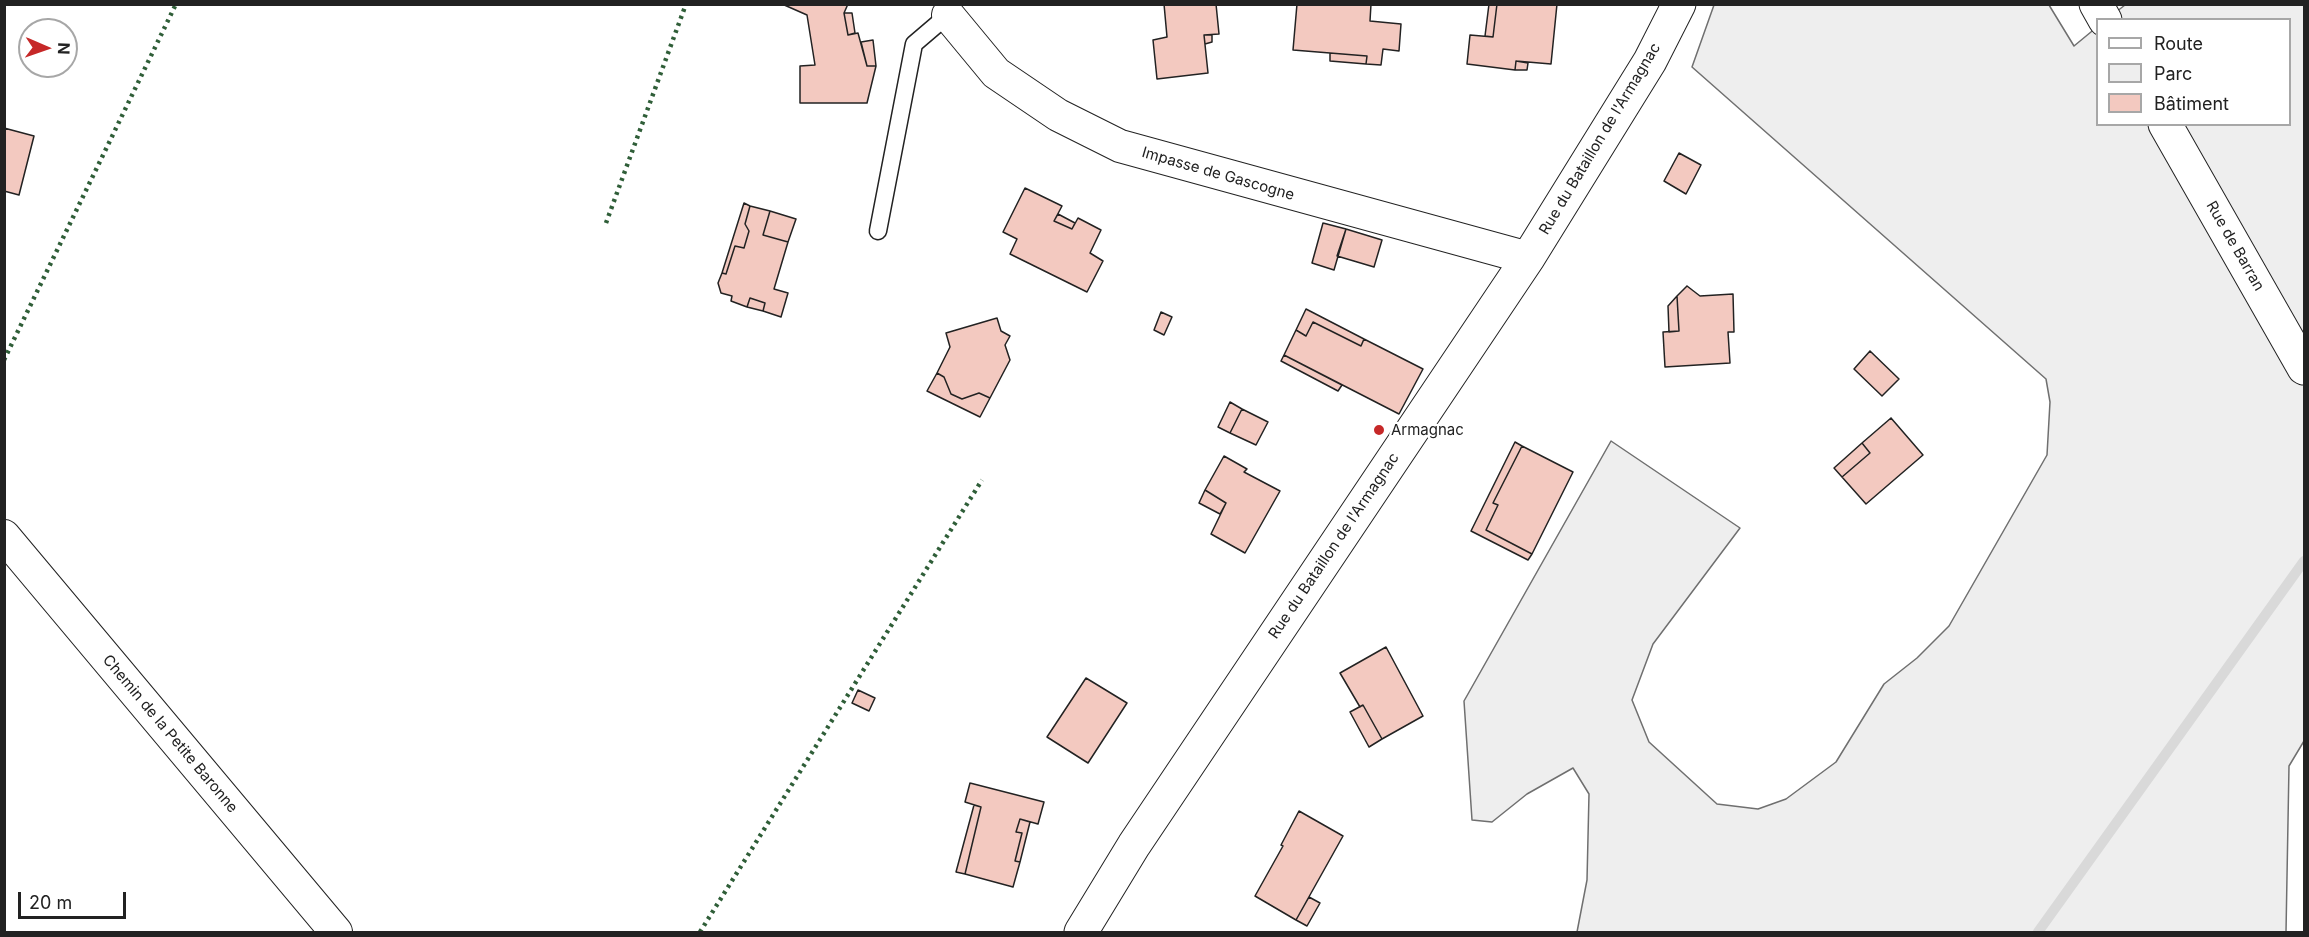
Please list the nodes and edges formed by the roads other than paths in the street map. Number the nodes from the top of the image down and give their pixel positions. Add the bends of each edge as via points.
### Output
1 (1679, 4) edge
2 (2096, 4) edge
3 (948, 15) joint
4 (2104, 18) edge
5 (2166, 126) edge
6 (878, 231) dead end
7 (1528, 258) junction
8 (2304, 368) edge
9 (4, 536) edge
10 (336, 933) edge
11 (1081, 933) edge

1 - 7 street, Rue du Bataillon de l'Armagnac via 1650,61
2 - 4 street
3 - 6 lane via 914,44
3 - 7 street, Impasse de Gascogne via 996,73 1058,115 1120,146
5 - 8 street, Rue de Barran
7 - 11 street, Rue du Bataillon de l'Armagnac via 1140,835
9 - 10 street, Chemin de la Petite Baronne

